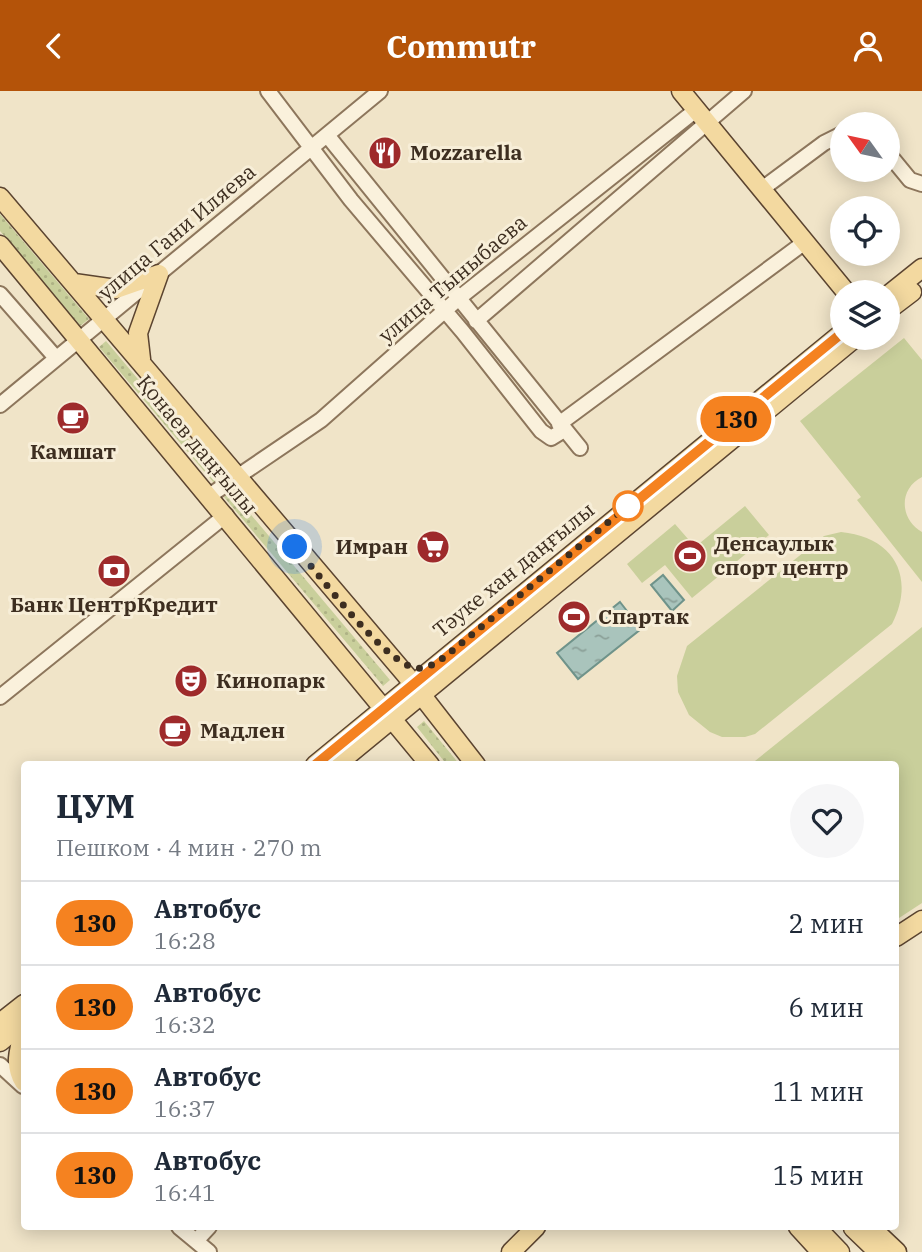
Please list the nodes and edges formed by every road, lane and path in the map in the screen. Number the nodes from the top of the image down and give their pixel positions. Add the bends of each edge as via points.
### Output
1 (268, 91) edge
2 (380, 91) edge
3 (681, 91) edge
4 (744, 91) edge
5 (702, 116) junction
6 (327, 135) junction
7 (830, 140) edge
8 (313, 147) junction
9 (900, 167) edge
10 (922, 184) edge
11 (762, 189) junction
12 (0, 197) edge
13 (804, 241) junction
14 (0, 245) edge
15 (922, 268) edge
16 (159, 274) junction
17 (836, 280) edge
18 (74, 283) junction
19 (922, 283) edge
20 (900, 286) edge
21 (0, 294) edge
22 (459, 298) junction
23 (900, 301) edge
24 (444, 311) junction
25 (105, 319) junction
26 (476, 321) junction
27 (80, 339) junction
28 (830, 343) edge
29 (840, 350) edge
30 (56, 358) junction
31 (142, 362) junction
32 (0, 405) edge
33 (561, 427) junction
34 (580, 448) dead end
35 (234, 476) junction
36 (209, 496) junction
37 (226, 515) junction
38 (390, 656) junction
39 (437, 662) junction
40 (417, 690) junction
41 (0, 697) edge
42 (388, 712) junction
43 (321, 761) edge
44 (340, 761) edge
45 (427, 761) edge
46 (473, 761) edge
47 (922, 920) edge
48 (899, 935) edge
49 (21, 1006) edge
50 (0, 1023) edge
51 (21, 1024) edge
52 (0, 1042) edge
53 (21, 1043) edge
54 (0, 1065) edge
55 (21, 1078) edge
56 (21, 1082) edge
57 (183, 1230) edge
58 (206, 1230) edge
59 (533, 1230) edge
60 (802, 1230) edge
61 (818, 1230) edge
62 (855, 1230) edge
63 (869, 1230) edge
64 (196, 1241) junction
65 (833, 1251) edge
66 (209, 1252) edge
67 (511, 1252) edge
68 (878, 1252) edge
69 (897, 1252) edge

1 - 8 street
2 - 6 street, улица Гани Иляева
3 - 5 main road
4 - 5 street, улица Тыныбаева
5 - 11 main road
5 - 22 street, улица Тыныбаева
5 - 26 street, улица Тыныбаева
6 - 8 street, улица Гани Иляева
6 - 22 street
7 - 11 street
8 - 16 street, улица Гани Иляева
8 - 24 street
9 - 10 street via 911,180
11 - 13 main road
12 - 18 main road, Қонаев даңғылы
13 - 17 main road
13 - 33 street
14 - 27 main road, Қонаев даңғылы
15 - 20 main road
16 - 18 main road via 116,289
16 - 25 street, улица Гани Иляева
16 - 31 main road via 138,333
18 - 25 main road, Қонаев даңғылы
19 - 23 main road
21 - 30 street
22 - 24 street, улица Тыныбаева
22 - 26 street
24 - 33 street via 541,431 551,438
24 - 35 street, улица Тыныбаева via 321,420
25 - 27 street, улица Гани Иляева
25 - 31 main road, Қонаев даңғылы
26 - 33 street
27 - 30 street, улица Гани Иляева
27 - 36 main road, Қонаев даңғылы
28 - 39 main road, Тәуке хан даңғылы
29 - 40 main road, Тәуке хан даңғылы
30 - 32 street, улица Гани Иляева
31 - 35 main road, Қонаев даңғылы
33 - 34 street
35 - 36 street, улица Тыныбаева
35 - 38 main road, Қонаев даңғылы
36 - 37 main road, Қонаев даңғылы
37 - 41 street
37 - 42 main road, Қонаев даңғылы
38 - 39 main road via 414,668 425,669
38 - 40 main road, Қонаев даңғылы
39 - 40 main road, Тәуке хан даңғылы
40 - 42 main road, Тәуке хан даңғылы
40 - 46 main road
42 - 43 main road, Тәуке хан даңғылы
42 - 44 main road, Тәуке хан даңғылы
42 - 45 main road, Қонаев даңғылы
47 - 48 main road
49 - 50 main road
51 - 52 main road
53 - 55 main road
54 - 56 street
57 - 64 street
58 - 64 street
59 - 67 main road
60 - 65 main road
61 - 65 main road
62 - 68 main road
63 - 69 main road
64 - 66 street

